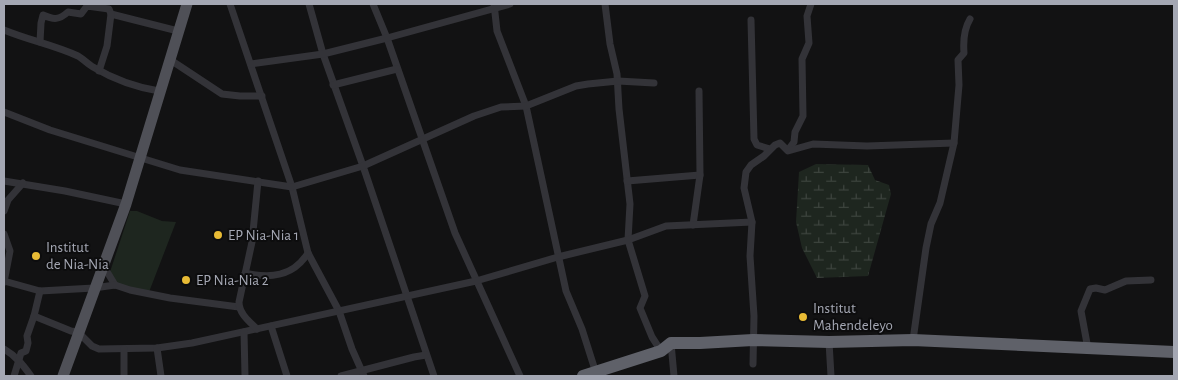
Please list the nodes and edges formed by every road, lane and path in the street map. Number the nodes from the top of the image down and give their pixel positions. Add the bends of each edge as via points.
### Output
1 (187, 4) edge
2 (230, 4) edge
3 (309, 4) edge
4 (373, 4) edge
5 (510, 4) edge
6 (605, 4) edge
7 (811, 4) edge
8 (494, 5) edge
9 (111, 14) junction
10 (970, 19) dead end
11 (751, 20) dead end
12 (4, 30) edge
13 (178, 31) junction
14 (387, 38) junction
15 (40, 42) junction
16 (322, 54) junction
17 (169, 59) junction
18 (250, 64) junction
19 (397, 69) junction
20 (99, 71) junction
21 (618, 82) junction
22 (654, 83) dead end
23 (333, 85) junction
24 (159, 90) junction
25 (699, 91) dead end
26 (262, 96) junction
27 (526, 106) junction
28 (4, 112) edge
29 (421, 138) junction
30 (954, 143) junction
31 (770, 149) junction
32 (788, 151) junction
33 (139, 158) junction
34 (363, 166) junction
35 (700, 175) junction
36 (4, 180) edge
37 (258, 181) junction
38 (627, 181) junction
39 (23, 184) junction
40 (292, 187) junction
41 (126, 204) junction
42 (4, 211) edge
43 (752, 222) junction
44 (693, 225) junction
45 (4, 234) edge
46 (628, 240) junction
47 (308, 254) junction
48 (558, 257) junction
49 (103, 265) junction
50 (245, 273) junction
51 (1151, 280) dead end
52 (476, 281) junction
53 (4, 282) edge
54 (115, 285) junction
55 (94, 288) junction
56 (40, 291) junction
57 (408, 296) junction
58 (239, 307) junction
59 (339, 311) junction
60 (34, 316) junction
61 (271, 326) junction
62 (257, 329) junction
63 (78, 332) junction
64 (244, 332) junction
65 (753, 340) junction
66 (913, 340) junction
67 (829, 342) junction
68 (671, 343) junction
69 (4, 348) edge
70 (157, 348) junction
71 (1088, 349) junction
72 (124, 350) junction
73 (660, 351) junction
74 (1174, 352) edge
75 (426, 355) junction
76 (19, 360) junction
77 (753, 364) dead end
78 (362, 373) edge
79 (592, 375) edge
80 (14, 376) edge
81 (31, 376) edge
82 (63, 376) edge
83 (124, 376) edge
84 (160, 376) edge
85 (245, 376) edge
86 (287, 376) edge
87 (341, 376) edge
88 (434, 376) edge
89 (520, 376) edge
90 (674, 376) edge
91 (831, 376) edge

1 - 13 main road
2 - 18 street
3 - 16 street
4 - 14 street
5 - 8 street
6 - 21 street
7 - 32 street via 808,42 802,59 803,116
8 - 14 street
8 - 27 street via 497,31
9 - 13 street
9 - 15 street via 109,9 87,6 81,14 68,12 54,20 43,15
9 - 20 street via 107,46
10 - 30 street via 964,38 964,52 958,60 960,85
11 - 31 street via 754,140 757,145
12 - 15 street
13 - 17 main road
14 - 16 street
14 - 19 street
15 - 20 street via 80,57
16 - 18 street
16 - 23 street
17 - 24 main road
17 - 26 street via 222,94
18 - 26 street
19 - 23 street
19 - 29 street
20 - 24 street via 131,85
21 - 22 street
21 - 27 street via 576,86
21 - 38 street
23 - 34 street
24 - 33 main road
25 - 35 street
26 - 40 street
27 - 29 street via 486,111
27 - 48 street
28 - 33 street
29 - 34 street
29 - 52 street via 451,224
30 - 32 street via 813,144
30 - 66 street via 926,248
31 - 32 street via 780,143
31 - 43 street via 746,172 744,188
33 - 37 street via 180,170
33 - 41 main road
34 - 40 street
34 - 57 street
35 - 38 street
35 - 44 street
36 - 39 street
37 - 40 street
37 - 50 street via 252,242
38 - 46 street via 630,204
39 - 41 street
39 - 42 street via 8,200
40 - 47 street
41 - 49 main road
43 - 44 street
43 - 65 street
44 - 46 street via 666,226
45 - 53 street via 10,251
46 - 48 street
46 - 73 street via 645,296 640,308
47 - 50 street via 304,260 278,275 261,277
47 - 59 street
48 - 52 street
48 - 79 street via 566,291 582,329
49 - 54 street
49 - 55 main road
50 - 58 street
51 - 71 street via 1126,281 1105,290 1090,289 1080,311
52 - 57 street
52 - 89 street
53 - 56 street
54 - 55 street
54 - 58 street via 162,296
55 - 56 street
55 - 63 main road
56 - 60 street
57 - 59 street
57 - 75 street
58 - 62 street
59 - 61 street
59 - 78 street
60 - 63 street
60 - 76 street via 26,351 21,353
61 - 62 street
61 - 86 street
62 - 64 street
63 - 72 street via 99,349
63 - 82 main road
64 - 70 street
64 - 85 street
65 - 67 highway
65 - 68 highway
65 - 77 street
66 - 67 highway
66 - 71 highway
67 - 91 street
68 - 73 highway
68 - 90 street
69 - 76 street
70 - 72 street
70 - 84 street
71 - 74 highway
72 - 83 street
73 - 79 highway
75 - 78 street
75 - 88 street
76 - 80 street
76 - 81 street
78 - 87 street

